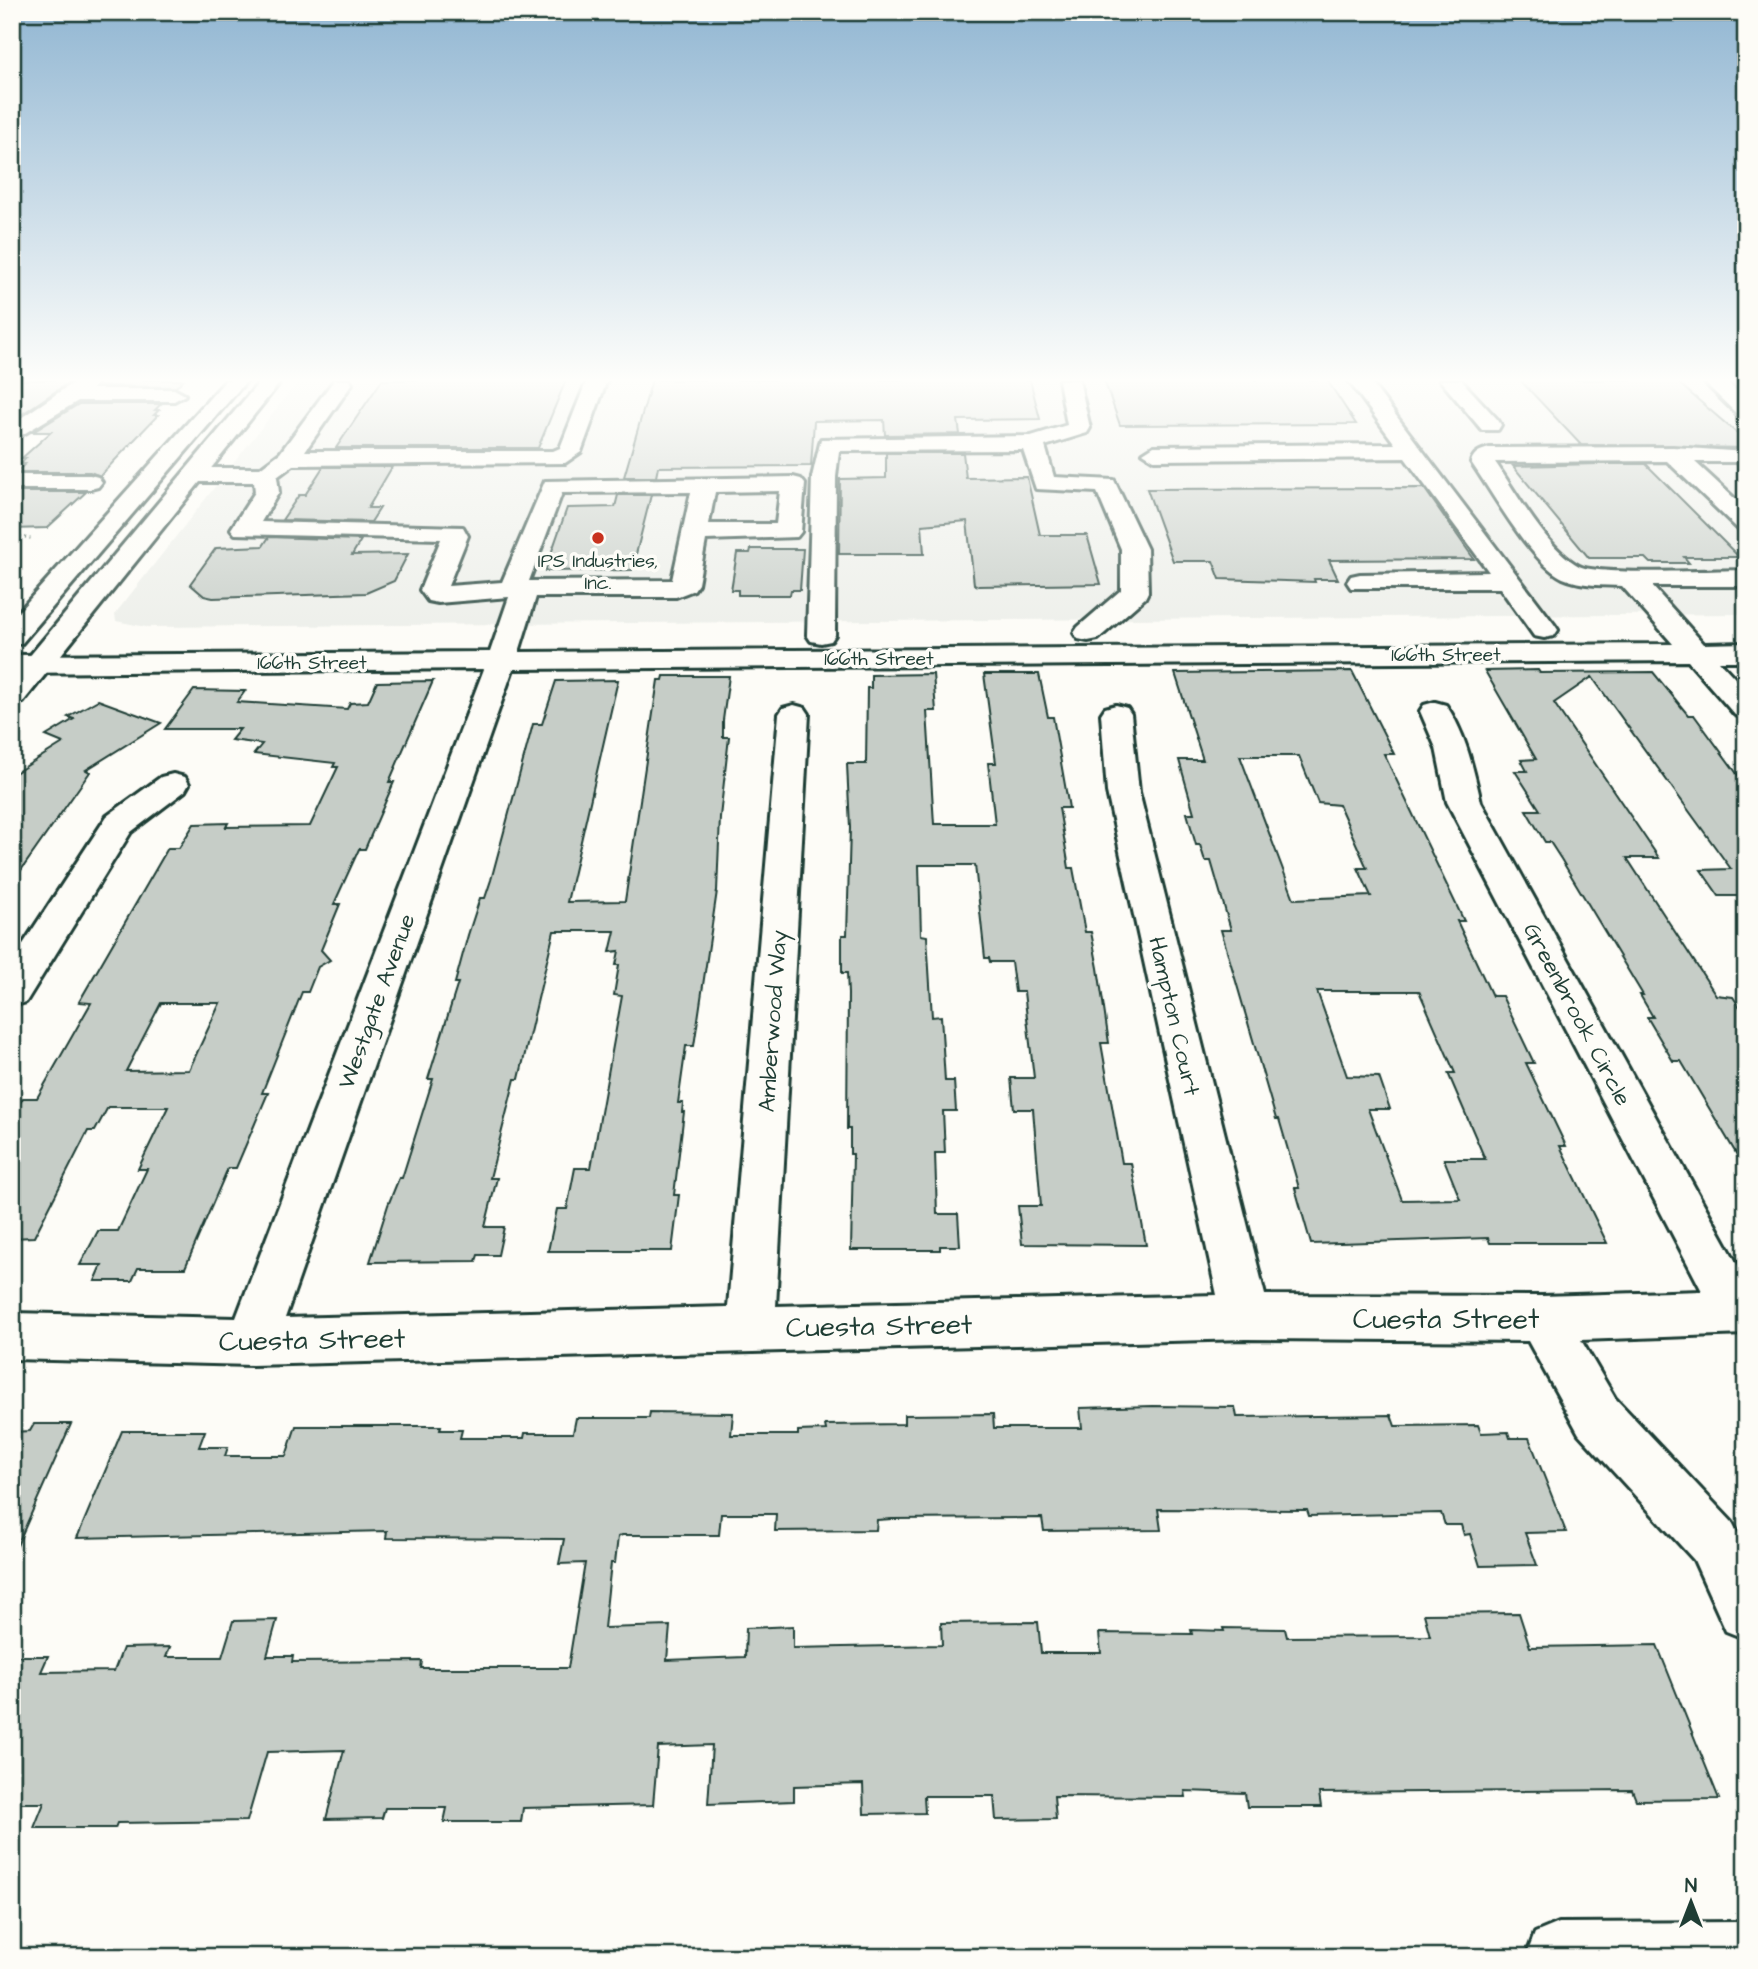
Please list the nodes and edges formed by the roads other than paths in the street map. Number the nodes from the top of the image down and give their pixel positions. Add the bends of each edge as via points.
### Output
1 (157, 472) edge
2 (197, 472) edge
3 (269, 472) edge
4 (825, 472) edge
5 (1041, 472) edge
6 (1427, 472) edge
7 (1490, 472) edge
8 (1692, 472) edge
9 (194, 475) junction
10 (265, 475) junction
11 (12, 482) edge
12 (90, 482) dead end
13 (704, 485) junction
14 (1746, 523) edge
15 (695, 532) junction
16 (1630, 578) junction
17 (1746, 578) edge
18 (1508, 580) junction
19 (1360, 582) dead end
20 (519, 589) junction
21 (1746, 628) edge
22 (1678, 629) junction
23 (1544, 630) junction
24 (1088, 633) junction
25 (821, 635) junction
26 (12, 639) edge
27 (58, 640) junction
28 (505, 649) junction
29 (1698, 652) junction
30 (1746, 652) edge
31 (25, 664) edge
32 (12, 696) edge
33 (1746, 709) edge
34 (1435, 710) dead end
35 (794, 714) dead end
36 (1116, 714) dead end
37 (173, 784) dead end
38 (12, 992) edge
39 (1742, 1312) edge
40 (1246, 1317) junction
41 (1542, 1318) junction
42 (750, 1328) junction
43 (12, 1336) edge
44 (252, 1342) junction
45 (1746, 1611) edge
46 (1746, 1955) edge
47 (1559, 1957) edge

1 - 26 street
2 - 9 street
3 - 10 street
4 - 25 street
5 - 24 street via 1044,484 1106,485 1133,549 1135,592
6 - 18 street
7 - 16 street via 1561,566 1572,573
8 - 14 street
9 - 10 street
9 - 27 street
10 - 20 street via 267,492 244,529 454,532 433,590 438,595
11 - 12 street
13 - 15 street
13 - 15 street via 793,484 788,532
13 - 20 street, Westgate Avenue via 553,486
15 - 20 street via 685,584 676,589
16 - 17 street
16 - 22 street
18 - 19 street
18 - 23 street
20 - 28 street, Westgate Avenue
21 - 22 street, 166th Street
22 - 23 street, 166th Street
22 - 29 street
23 - 24 street, 166th Street
24 - 25 street, 166th Street
25 - 28 street, 166th Street
26 - 27 street, 166th Street
27 - 28 street, 166th Street
27 - 31 street
28 - 29 street, 166th Street
28 - 31 street, 166th Street
28 - 44 street, Westgate Avenue
29 - 30 street, 166th Street
29 - 33 street
31 - 32 street
34 - 39 street, Greenbrook Circle via 1452,748 1464,802
35 - 42 street, Amberwood Way
36 - 40 street, Hampton Court via 1123,792
37 - 38 street via 119,824
39 - 41 street, Cuesta Street
40 - 41 street, Cuesta Street
40 - 42 street, Cuesta Street
41 - 45 street via 1597,1416 1713,1541
42 - 44 street, Cuesta Street
43 - 44 street, Cuesta Street
46 - 47 street

